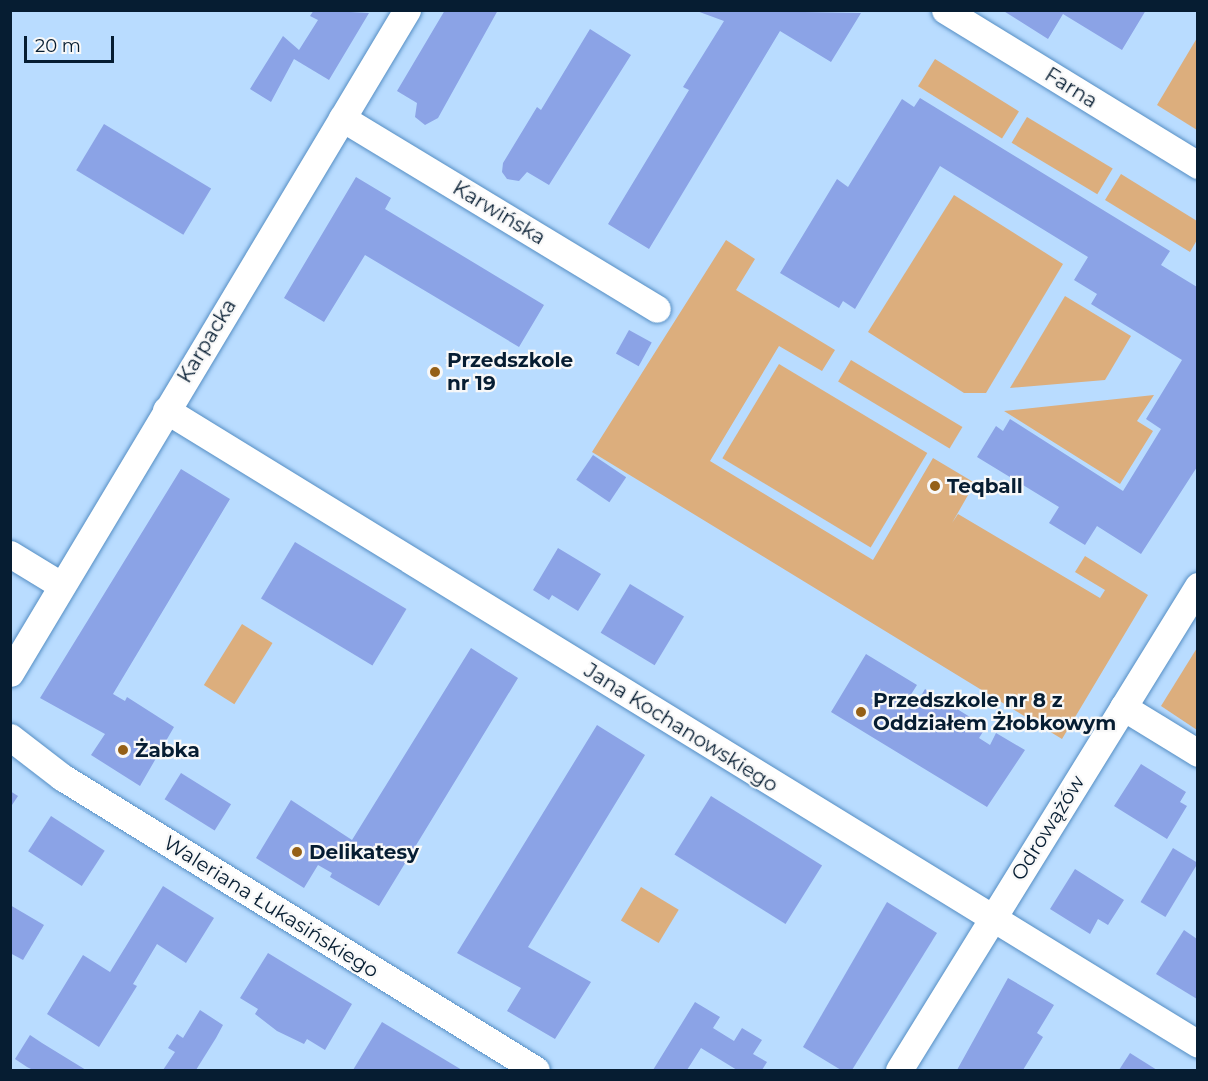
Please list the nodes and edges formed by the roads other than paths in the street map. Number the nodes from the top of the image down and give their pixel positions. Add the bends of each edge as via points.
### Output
1 (407, 10) edge
2 (945, 10) edge
3 (342, 118) junction
4 (1197, 165) edge
5 (657, 309) dead end
6 (166, 410) junction
7 (10, 554) edge
8 (61, 585) junction
9 (1197, 586) edge
10 (10, 673) edge
11 (1123, 707) junction
12 (10, 737) edge
13 (1197, 753) edge
14 (992, 919) junction
15 (1197, 1044) edge
16 (536, 1071) edge
17 (899, 1071) edge

1 - 3 street, Karpacka
2 - 4 street, Farna
3 - 5 street, Karwińska
3 - 6 street, Karpacka
6 - 8 street, Karpacka
6 - 14 street, Jana Kochanowskiego
7 - 8 street
8 - 10 street, Karpacka
9 - 11 street, Odrowążów
11 - 13 street
11 - 14 street, Odrowążów
12 - 16 street, Waleriana Łukasińskiego via 62,777
14 - 15 street, Jana Kochanowskiego
14 - 17 street, Odrowążów

